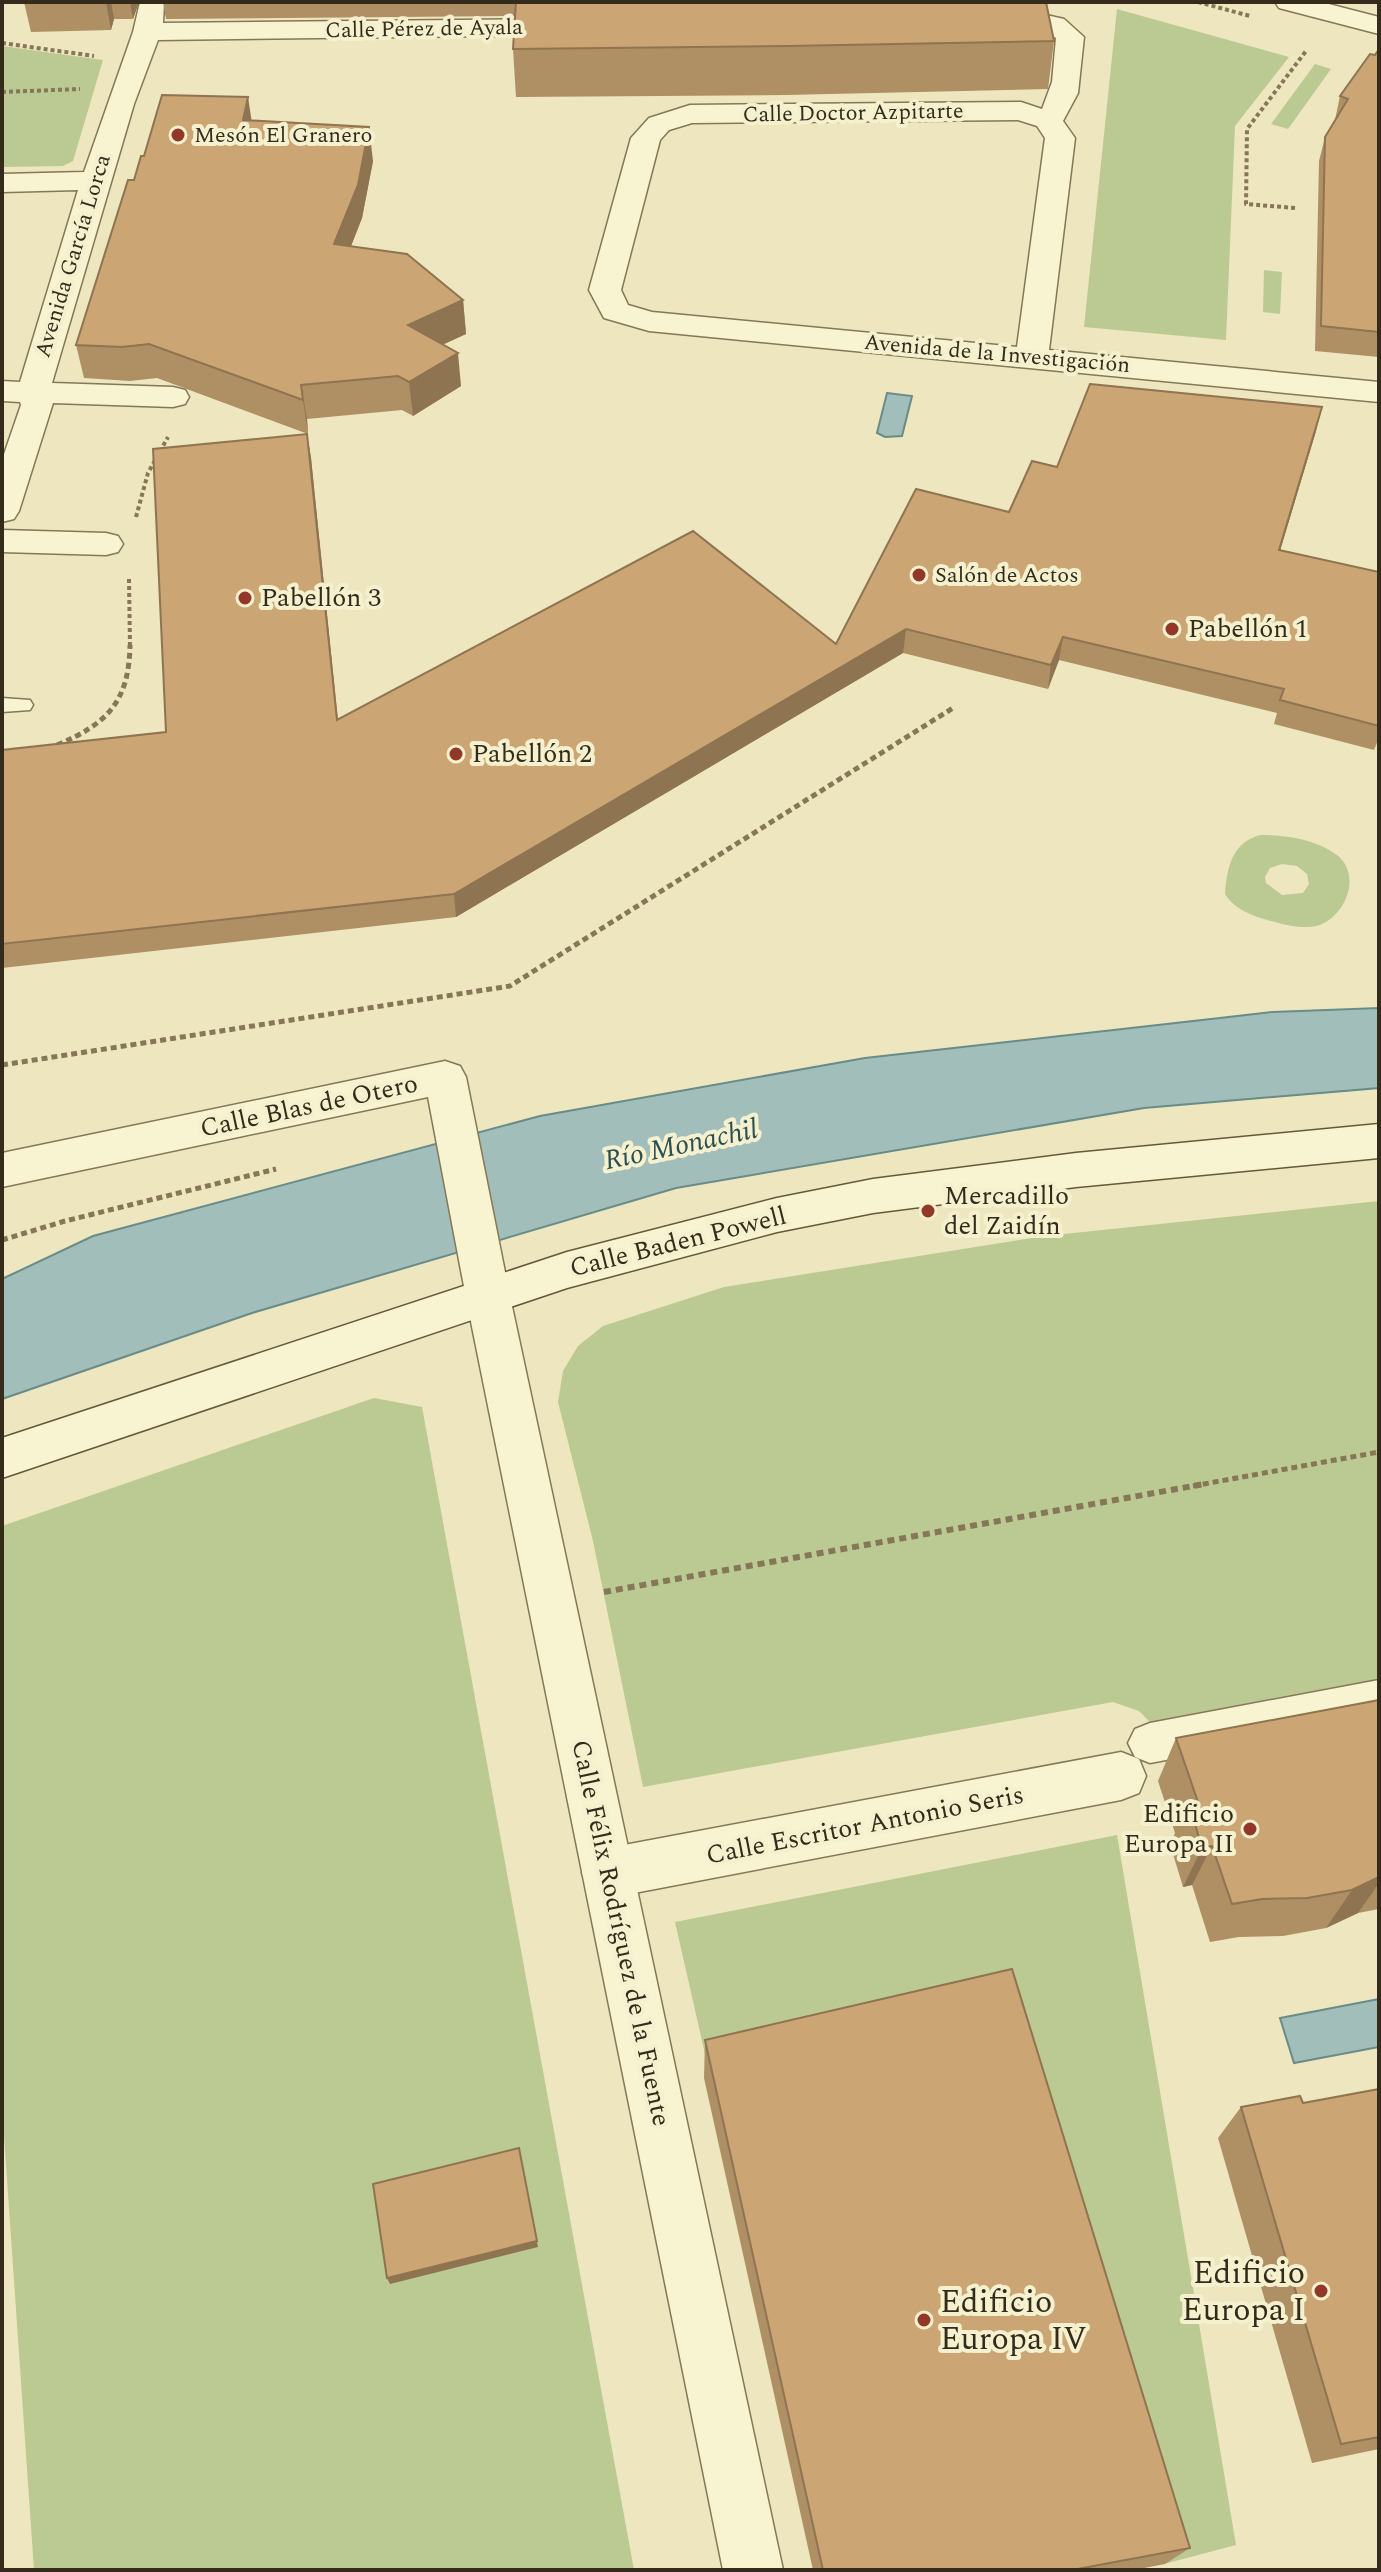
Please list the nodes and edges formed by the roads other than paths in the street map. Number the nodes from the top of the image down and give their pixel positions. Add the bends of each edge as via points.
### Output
1 (152, 2) edge
2 (1289, 2) edge
3 (957, 22) edge
4 (1379, 26) edge
5 (592, 27) edge
6 (147, 32) junction
7 (1047, 120) junction
8 (97, 181) junction
9 (2, 183) edge
10 (615, 311) joint
11 (1032, 356) junction
12 (2, 391) edge
13 (37, 392) junction
14 (1379, 392) edge
15 (173, 412) road end
16 (2, 511) edge
17 (2, 541) edge
18 (117, 544) road end
19 (1379, 1141) edge
20 (2, 1170) edge
21 (484, 1274) junction
22 (2, 1458) edge
23 (1379, 1700) edge
24 (1135, 1759) joint
25 (608, 1873) junction
26 (753, 2570) edge

1 - 6 street, Avenida García Lorca
2 - 4 street
3 - 7 street via 1037,21 1065,28 1070,37 1064,101
5 - 6 street, Calle Pérez de Ayala
6 - 8 street, Avenida García Lorca
7 - 10 street, Calle Doctor Azpitarte via 1021,111 690,114 659,124 646,138 605,290
7 - 11 street via 1060,138
8 - 9 street
8 - 13 street, Avenida García Lorca via 36,378
10 - 11 street, Avenida de la Investigación via 649,321
11 - 14 street, Avenida de la Investigación
12 - 13 street
13 - 15 street
13 - 16 street, Avenida García Lorca
17 - 18 street
19 - 21 street, Calle Baden Powell via 873,1196 626,1253
20 - 21 street, Calle Blas de Otero via 445,1077
21 - 22 street, Calle Baden Powell
21 - 25 street, Calle Félix Rodríguez de la Fuente
23 - 24 street, Calle Escritor Antonio Seris
24 - 25 street, Calle Escritor Antonio Seris
25 - 26 street, Calle Félix Rodríguez de la Fuente

